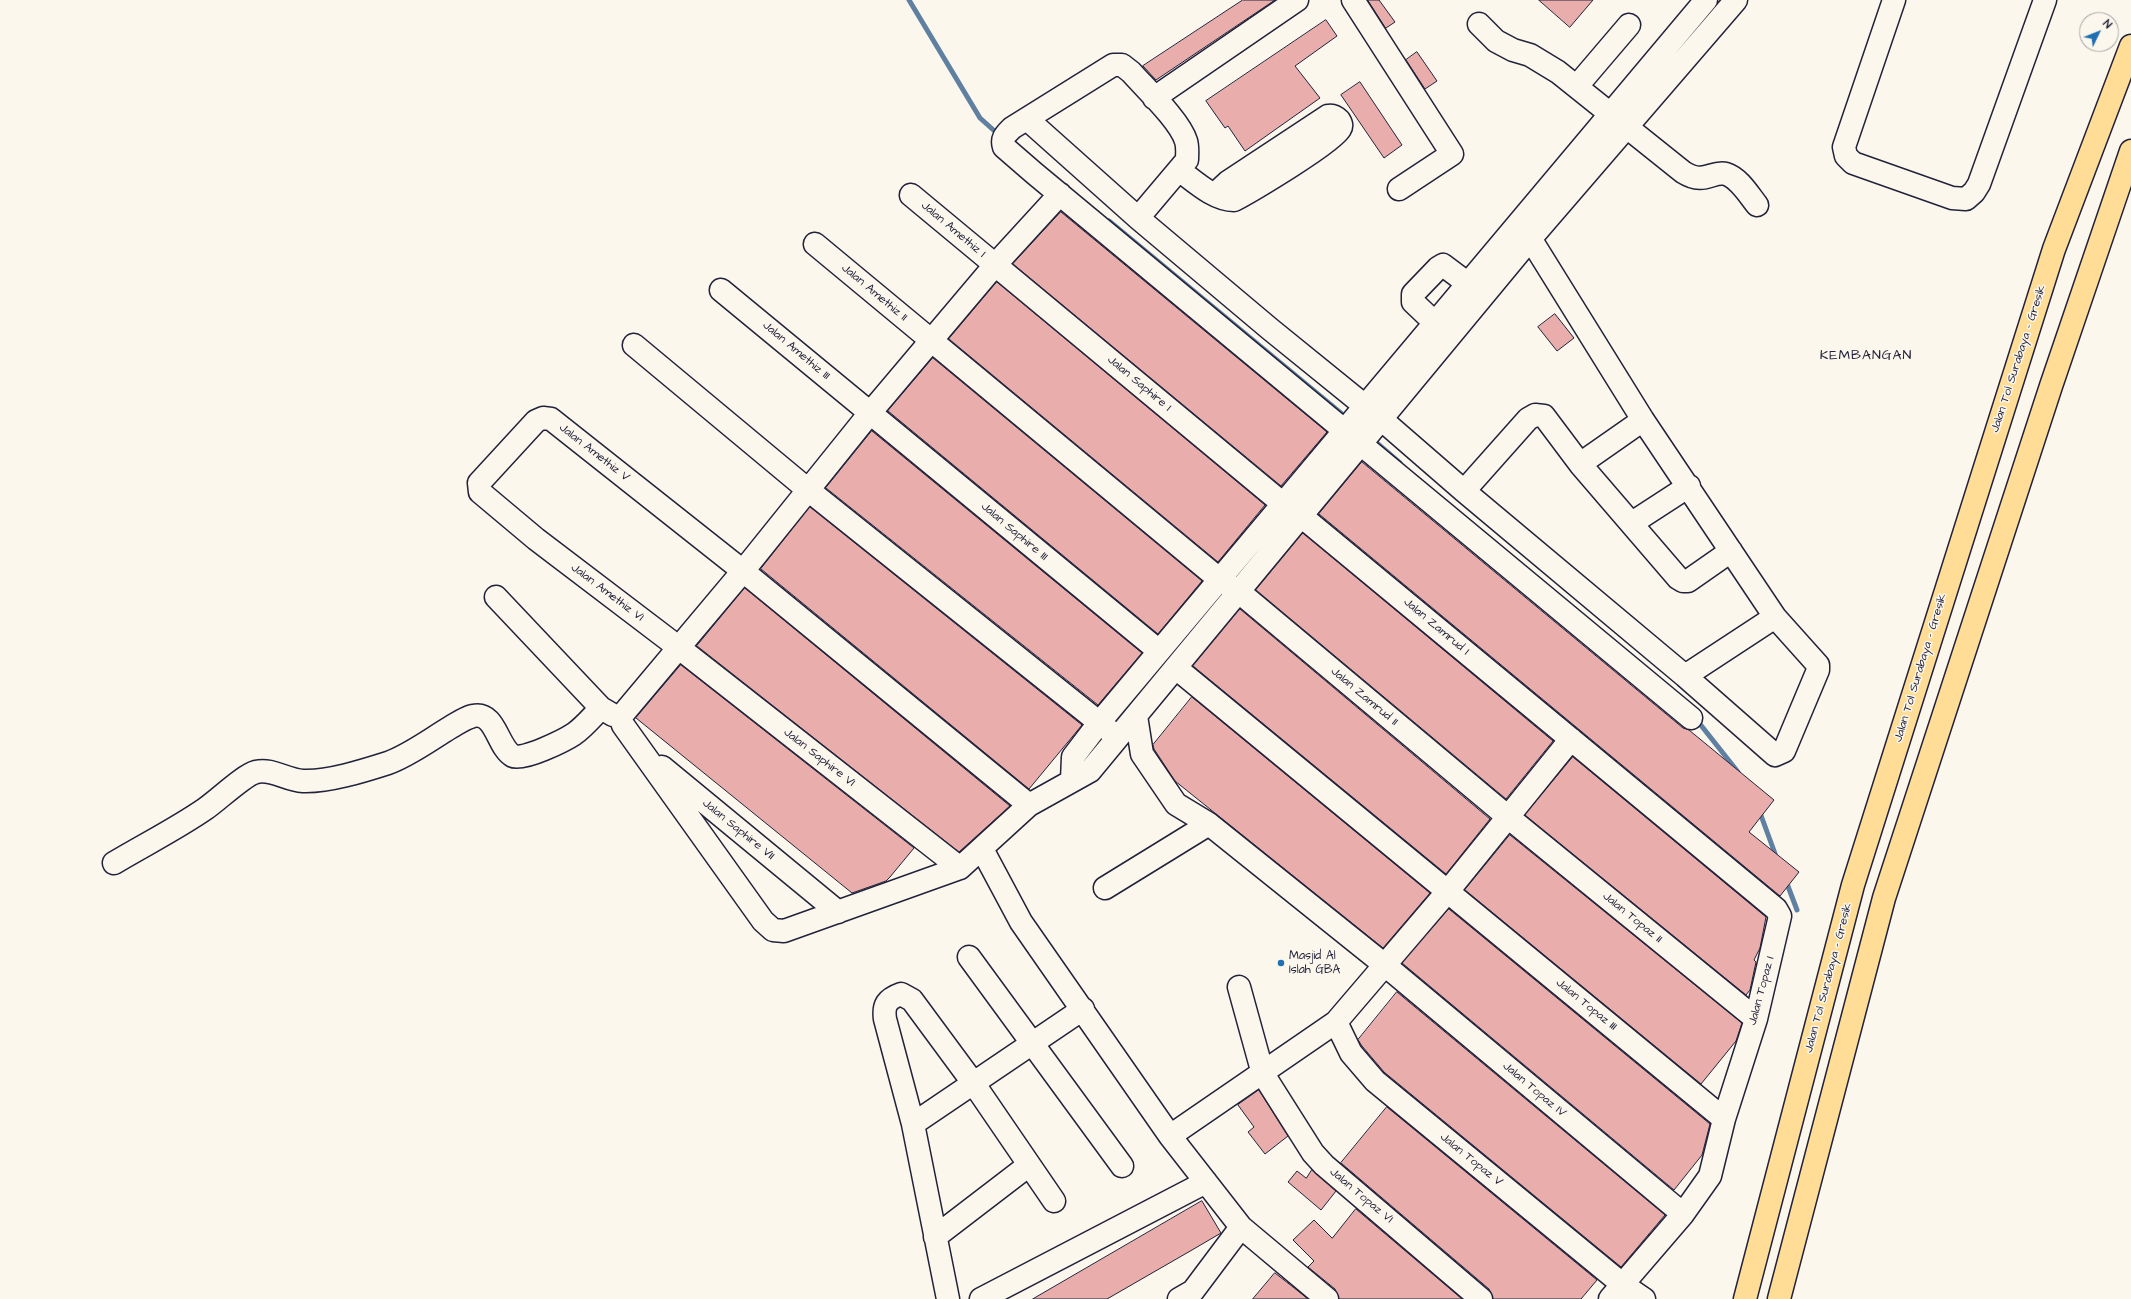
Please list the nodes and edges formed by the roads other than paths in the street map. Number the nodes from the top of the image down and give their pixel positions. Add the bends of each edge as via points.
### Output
1 (1297, 0) edge
2 (1353, 0) edge
3 (1706, 0) edge
4 (1736, 0) edge
5 (1894, 0) edge
6 (2045, 0) edge
7 (1479, 24) dead end
8 (1629, 25) dead end
9 (2131, 46) edge
10 (1577, 86) junction
11 (1154, 98) junction
12 (1027, 119) junction
13 (1619, 120) junction
14 (2131, 151) edge
15 (1179, 170) junction
16 (1399, 189) dead end
17 (1060, 194) junction
18 (1214, 194) junction
19 (911, 195) dead end
20 (1757, 205) dead end
21 (1138, 218) junction
22 (1525, 230) junction
23 (814, 244) dead end
24 (995, 265) junction
25 (1468, 283) junction
26 (721, 290) dead end
27 (1434, 322) junction
28 (932, 342) junction
29 (634, 345) dead end
30 (870, 413) junction
31 (1643, 420) junction
32 (1362, 424) junction
33 (1580, 464) junction
34 (1689, 486) junction
35 (808, 489) junction
36 (1464, 491) junction
37 (1282, 503) junction
38 (1300, 515) junction
39 (1472, 516) junction
40 (1632, 522) junction
41 (536, 539) joint
42 (1731, 551) junction
43 (743, 571) junction
44 (1219, 579) junction
45 (1238, 591) junction
46 (496, 597) dead end
47 (1775, 617) junction
48 (678, 647) junction
49 (1159, 651) junction
50 (1176, 668) junction
51 (1685, 676) junction
52 (601, 708) junction
53 (1136, 716) junction
54 (1691, 718) dead end
55 (621, 719) junction
56 (1099, 723) junction
57 (1118, 738) junction
58 (1571, 739) junction
59 (639, 748) junction
60 (1072, 780) junction
61 (1029, 805) junction
62 (1508, 817) junction
63 (1209, 824) junction
64 (982, 849) junction
65 (114, 862) dead end
66 (960, 868) junction
67 (1104, 888) dead end
68 (1448, 892) junction
69 (838, 912) junction
70 (969, 957) dead end
71 (1386, 966) junction
72 (1239, 987) dead end
73 (1083, 1009) junction
74 (1756, 1019) junction
75 (1336, 1022) junction
76 (1031, 1044) junction
77 (1262, 1074) junction
78 (974, 1084) junction
79 (1724, 1119) junction
80 (913, 1124) junction
81 (1170, 1136) junction
82 (1029, 1165) junction
83 (1122, 1166) dead end
84 (1206, 1182) junction
85 (1054, 1201) dead end
86 (1683, 1214) junction
87 (1241, 1227) junction
88 (935, 1237) junction
89 (1616, 1292) edge
90 (1189, 1296) edge
91 (948, 1299) edge
92 (981, 1299) edge
93 (1327, 1299) edge
94 (1482, 1299) edge
95 (1644, 1299) edge
96 (1745, 1299) edge
97 (1779, 1299) edge

1 - 11 street
2 - 16 street via 1452,154
3 - 13 street
4 - 13 street
5 - 6 street via 1844,147 1846,156 1853,163 1952,198 1966,199 1979,184
7 - 10 street via 1496,41 1530,55
8 - 10 street
9 - 96 highway, Jalan Tol Surabaya - Gresik via 2054,249 1856,877
10 - 13 street
11 - 12 street via 1131,72 1118,64
11 - 15 street via 1178,126 1186,141 1187,160
12 - 17 street via 1004,137 1004,147
12 - 21 street
13 - 20 street via 1692,178 1699,179 1720,173 1734,179
13 - 22 street
14 - 97 highway via 1884,898
15 - 18 street
15 - 21 street
17 - 24 street
17 - 32 street
18 - 18 street via 1328,116 1340,121 1339,130 1326,142 1256,188 1234,200
19 - 24 street, Jalan Amethiz I
21 - 32 street via 1270,329
22 - 25 street
22 - 31 street
22 - 32 street
23 - 28 street, Jalan Amethiz II
24 - 28 street
24 - 37 street, Jalan Saphire I
25 - 27 street
25 - 27 street via 1443,266 1438,268 1414,294 1413,302
26 - 30 street, Jalan Amethiz III
27 - 32 street
28 - 30 street
28 - 44 street, Jalan Amethiz II
29 - 35 street
30 - 35 street
30 - 49 street, Jalan Saphire III
31 - 33 street
31 - 34 street
32 - 36 street
32 - 37 street
32 - 38 street
32 - 39 street
33 - 36 street via 1544,416 1535,415 1528,419
33 - 40 street
34 - 40 street
34 - 42 street
35 - 43 street
35 - 56 street
36 - 39 street
37 - 44 street
38 - 45 street
38 - 58 street, Jalan Zamrud I
39 - 51 street
39 - 54 street
40 - 42 street via 1682,581 1688,581
41 - 43 street, Jalan Amethiz V via 480,492 478,487 536,421 543,418 551,419
41 - 48 street, Jalan Amethiz VI
42 - 47 street
43 - 48 street
43 - 61 street
44 - 45 street, Jalan Zamrud II
44 - 49 street
45 - 50 street
45 - 62 street, Jalan Zamrud II
46 - 52 street
47 - 51 street
47 - 51 street via 1818,665 1782,753 1775,755
48 - 55 street
48 - 66 street, Jalan Saphire VI
49 - 56 street
50 - 53 street
50 - 68 street, Jalan Topaz III
52 - 55 street
52 - 65 street via 588,722 566,738 520,757 515,757 507,750 489,720 478,716 463,720 390,762 360,770 304,781 291,780 265,770 251,774 204,810
53 - 57 street
53 - 63 street, Jalan Topaz IV via 1142,754 1176,804
55 - 59 street
56 - 57 street
56 - 60 street via 1073,757
57 - 60 street via 1090,771
58 - 62 street
58 - 74 street, Jalan Topaz I via 1776,909 1780,916 1779,925
59 - 69 street, Jalan Saphire VII
59 - 69 street via 763,922 773,930 784,931
60 - 61 street
61 - 64 street
62 - 68 street
62 - 74 street, Jalan Topaz II
63 - 67 street
63 - 71 street, Jalan Topaz IV
64 - 66 street
64 - 73 street via 1021,922
66 - 69 street
68 - 71 street
68 - 79 street, Jalan Topaz III
70 - 76 street
71 - 75 street
71 - 86 street, Jalan Topaz IV
72 - 77 street, Jalan Topaz VI
73 - 76 street
73 - 81 street
74 - 79 street, Jalan Topaz I
75 - 77 street
75 - 89 street, Jalan Topaz V via 1351,1053 1376,1081
76 - 78 street
76 - 83 street
77 - 81 street
77 - 94 street, Jalan Topaz VI via 1312,1153
78 - 80 street
78 - 80 street via 912,1000 901,994 890,998 884,1007 885,1019
78 - 82 street
79 - 86 street, Jalan Topaz I via 1710,1176
80 - 88 street
81 - 84 street
82 - 85 street
82 - 88 street
84 - 87 street
84 - 92 street
86 - 89 street, Jalan Topaz I
87 - 90 street
87 - 93 street
88 - 91 street
89 - 95 street, Jalan Topaz V

